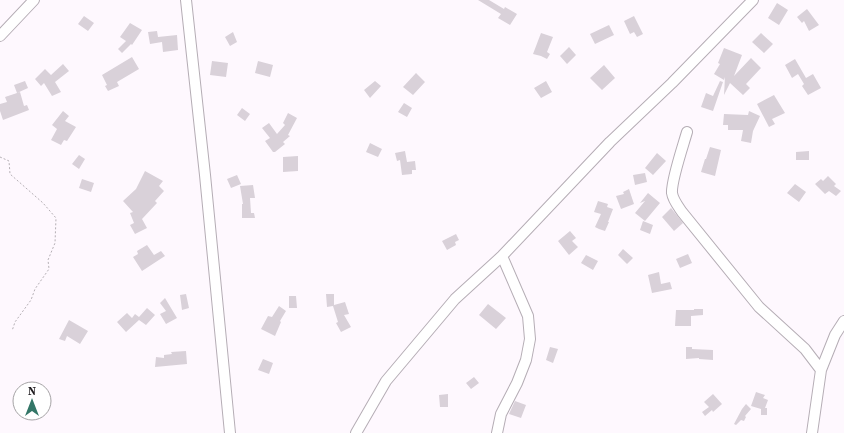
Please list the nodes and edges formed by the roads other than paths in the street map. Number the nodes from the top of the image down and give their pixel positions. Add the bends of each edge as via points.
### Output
1 (34, 0) edge
2 (186, 0) edge
3 (753, 0) edge
4 (0, 36) edge
5 (687, 132) dead end
6 (502, 256) junction
7 (844, 321) edge
8 (821, 370) junction
9 (230, 433) edge
10 (356, 433) edge
11 (497, 433) edge
12 (812, 433) edge

1 - 4 street
2 - 9 street
3 - 6 street via 610,142
5 - 8 street via 673,182 672,192 675,201 759,307 805,349
6 - 10 street via 454,299 386,381
6 - 11 street via 528,316 530,339 526,360 501,414
7 - 8 street via 835,335
8 - 12 street

